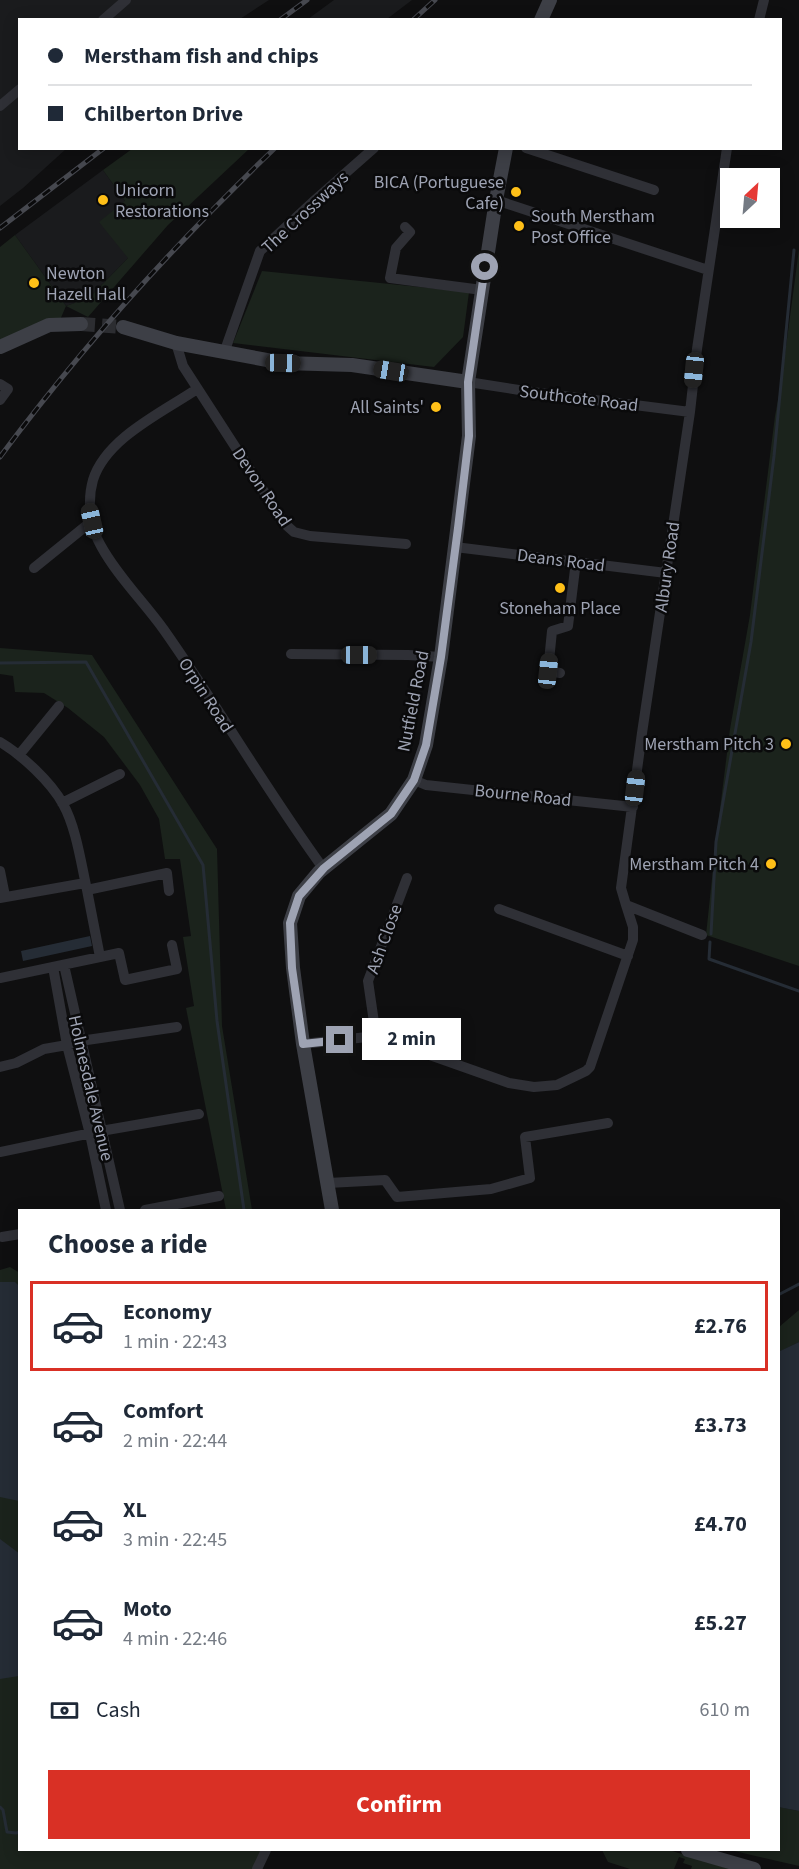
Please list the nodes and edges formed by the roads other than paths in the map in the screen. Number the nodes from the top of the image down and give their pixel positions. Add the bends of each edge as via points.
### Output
1 (126, 0) edge
2 (550, 0) edge
3 (764, 0) edge
4 (105, 18) edge
5 (542, 18) edge
6 (760, 18) edge
7 (18, 91) edge
8 (0, 106) edge
9 (372, 150) edge
10 (506, 150) edge
11 (532, 150) edge
12 (727, 150) edge
13 (654, 190) dead end
14 (496, 200) junction
15 (405, 227) dead end
16 (708, 270) junction
17 (482, 290) junction
18 (81, 324) tunnel mouth
19 (123, 327) tunnel mouth
20 (176, 343) junction
21 (0, 347) edge
22 (224, 353) junction
23 (468, 382) junction
24 (0, 384) edge
25 (197, 389) junction
26 (0, 399) edge
27 (690, 412) junction
28 (92, 521) junction
29 (406, 544) dead end
30 (455, 547) junction
31 (576, 561) junction
32 (34, 567) dead end
33 (666, 573) junction
34 (291, 654) dead end
35 (441, 657) junction
36 (560, 673) dead end
37 (59, 706) dead end
38 (10, 748) edge
39 (120, 774) dead end
40 (414, 780) junction
41 (63, 803) junction
42 (633, 807) junction
43 (324, 868) junction
44 (0, 871) edge
45 (406, 878) dead end
46 (86, 886) junction
47 (169, 891) dead end
48 (2, 897) edge
49 (626, 905) junction
50 (499, 909) dead end
51 (702, 935) dead end
52 (172, 945) dead end
53 (628, 956) junction
54 (100, 957) junction
55 (58, 966) junction
56 (0, 978) edge
57 (177, 1027) dead end
58 (376, 1036) junction
59 (80, 1041) junction
60 (303, 1044) junction
61 (67, 1045) junction
62 (0, 1067) edge
63 (199, 1114) dead end
64 (608, 1123) dead end
65 (95, 1133) junction
66 (0, 1152) edge
67 (328, 1183) junction
68 (219, 1196) dead end
69 (106, 1209) edge
70 (120, 1209) edge
71 (150, 1209) edge
72 (332, 1209) edge
73 (18, 1234) edge
74 (2, 1237) dead end
75 (266, 1851) edge
76 (691, 1851) edge
77 (257, 1869) edge
78 (754, 1869) edge

1 - 4 street
2 - 5 street
3 - 6 street
7 - 8 street
9 - 22 street, The Crossways via 260,251
10 - 14 street, Nutfield Road
11 - 13 street
12 - 16 street, Albury Road
14 - 16 street
14 - 17 street, Nutfield Road
15 - 17 street via 410,232 396,248 390,278
16 - 27 street, Albury Road
17 - 23 street, Nutfield Road
18 - 21 street via 49,325
19 - 20 street
20 - 22 street
20 - 25 street, Devon Road via 183,366
22 - 23 street via 283,363 352,365
23 - 27 street, Southcote Road
23 - 30 street, Nutfield Road via 469,436
24 - 26 street via 8,389
25 - 28 street, Orpin Road via 139,426 111,450 93,480
25 - 29 street, Devon Road via 294,532
27 - 33 street, Albury Road
28 - 32 street
28 - 43 street, Orpin Road via 105,553 163,629
30 - 31 street, Deans Road
30 - 35 street, Nutfield Road
31 - 33 street, Deans Road
31 - 36 street via 568,626 552,631 548,671
33 - 42 street, Albury Road
34 - 35 street
35 - 40 street, Nutfield Road via 426,745
37 - 38 street
38 - 41 street via 35,769
39 - 41 street
40 - 42 street, Bourne Road via 426,785
40 - 43 street, Nutfield Road via 391,814
41 - 46 street
42 - 49 street, Albury Road via 621,890
43 - 60 street, Nutfield Road via 299,896 290,923
44 - 48 street
45 - 58 street, Ash Close via 368,981
46 - 47 street via 167,873
46 - 48 street
46 - 54 street
49 - 51 street
49 - 53 street, Albury Road via 633,934
50 - 53 street
52 - 54 street via 177,969 125,981 118,953
53 - 58 street, Albury Road via 590,1066 557,1085 509,1083
54 - 55 street
55 - 56 street
55 - 59 street, Holmesdale Avenue
55 - 61 street, Holmesdale Avenue
57 - 59 street
58 - 60 street
59 - 61 street
59 - 65 street, Holmesdale Avenue
60 - 67 street, Nutfield Road
61 - 62 street via 44,1048
61 - 65 street, Holmesdale Avenue
63 - 65 street
64 - 67 street via 525,1137 530,1178 491,1189 397,1197 385,1180
65 - 66 street
65 - 69 street, Holmesdale Avenue
65 - 70 street, Holmesdale Avenue
67 - 72 street, Nutfield Road
68 - 71 street
73 - 74 street
75 - 77 street
76 - 78 street

